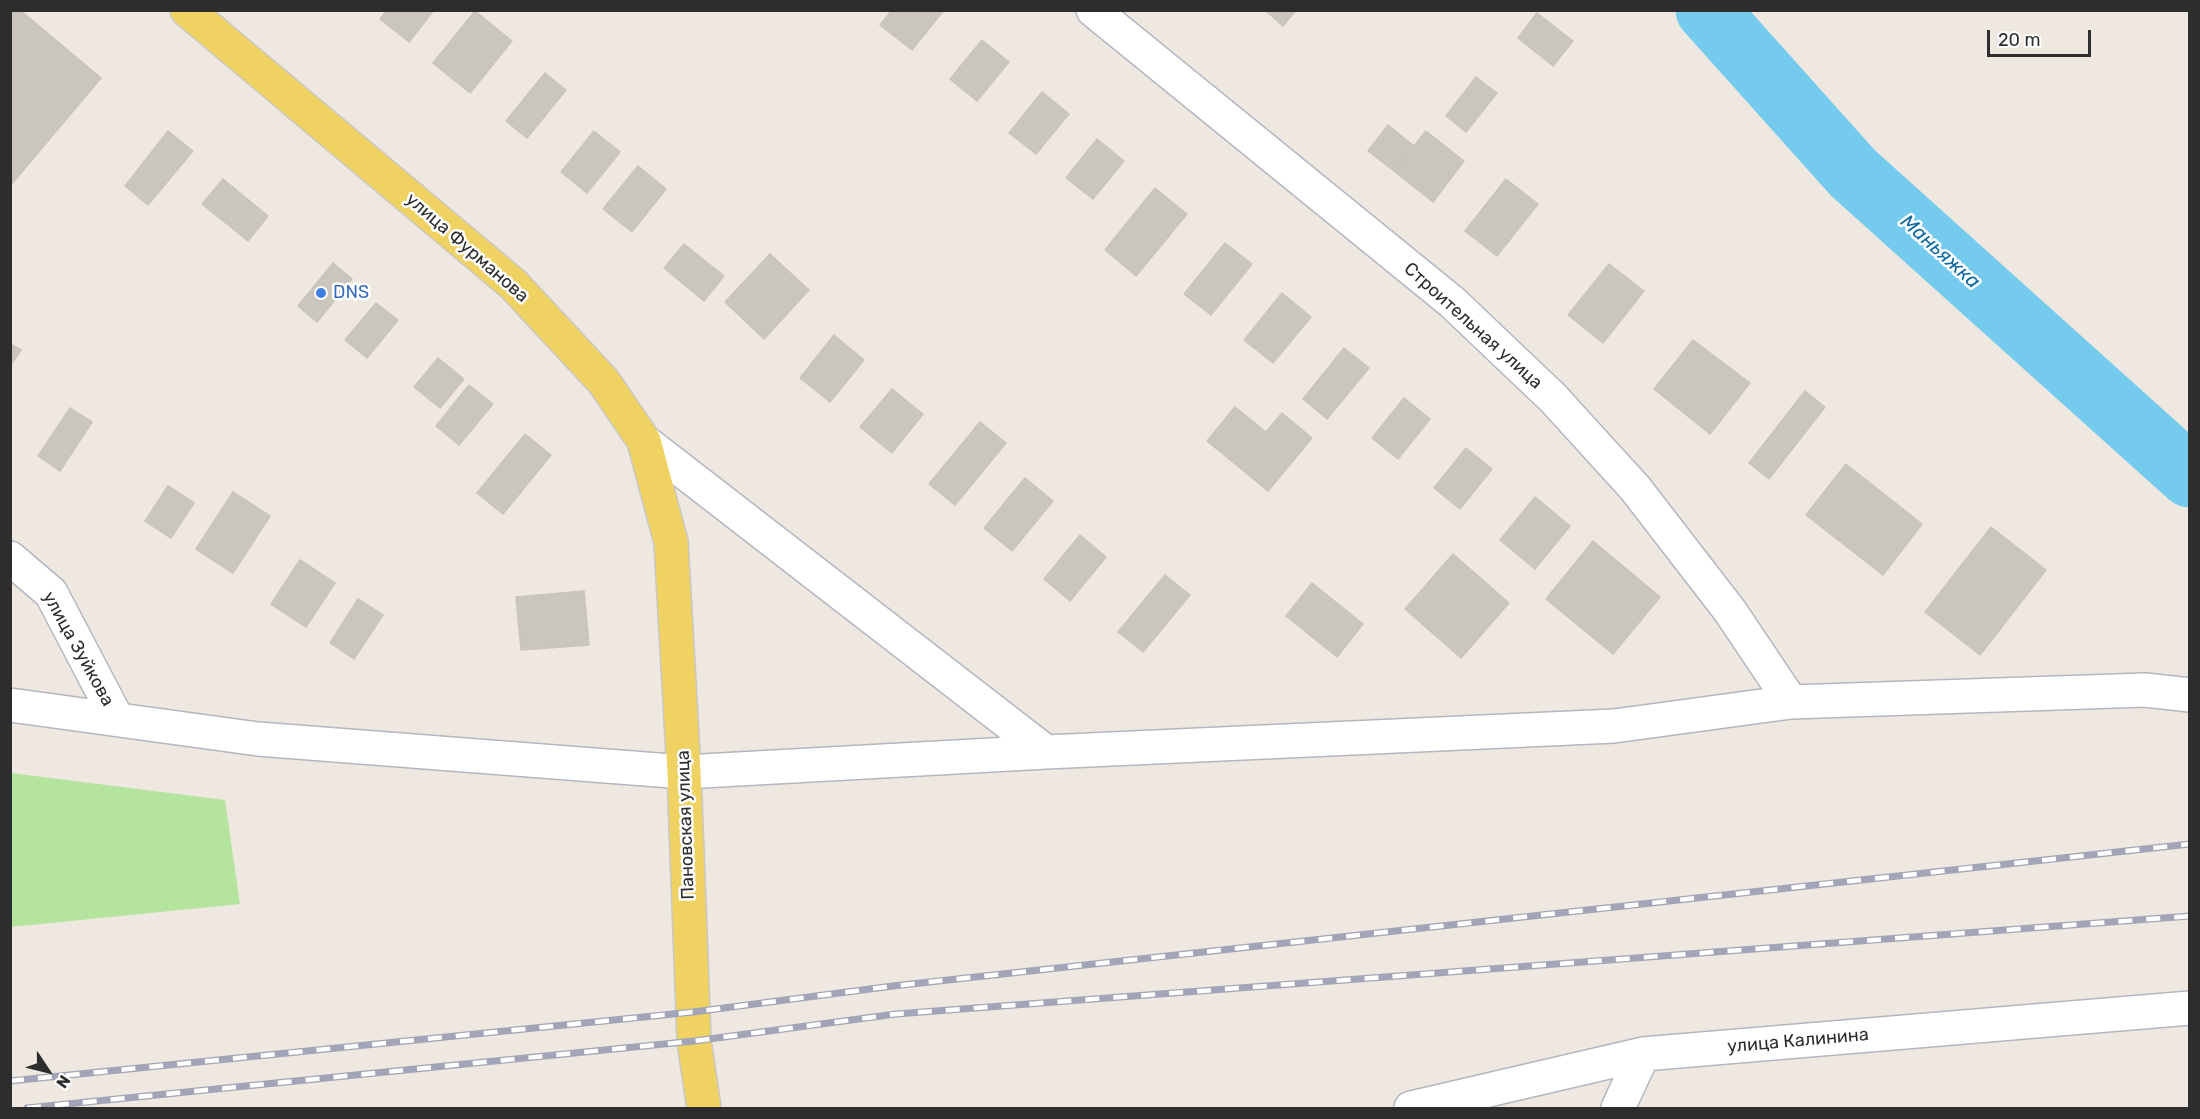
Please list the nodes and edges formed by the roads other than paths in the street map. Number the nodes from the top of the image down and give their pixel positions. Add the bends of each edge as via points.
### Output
1 (187, 10) edge
2 (1093, 10) edge
3 (644, 441) junction
4 (671, 542) joint
5 (10, 558) edge
6 (2190, 695) edge
7 (1791, 702) junction
8 (10, 705) edge
9 (117, 719) junction
10 (1046, 753) junction
11 (684, 772) junction
12 (2190, 1008) edge
13 (1643, 1054) junction
14 (704, 1108) edge
15 (1411, 1108) edge
16 (1618, 1108) edge

1 - 3 main road, улица Фурманова via 513,284 604,382
2 - 7 street, Строительная улица via 1452,302 1553,398 1635,488 1730,611
3 - 4 main road, улица Фурманова
3 - 10 street
4 - 11 main road, Пановская улица
5 - 9 street, улица Зуйкова via 51,593
6 - 7 street via 2145,690
7 - 10 street via 1614,726
8 - 9 street
9 - 11 street via 258,739
10 - 11 street
11 - 14 main road, Пановская улица via 694,1041
12 - 13 street, улица Калинина
13 - 15 street, улица Калинина
13 - 16 street

